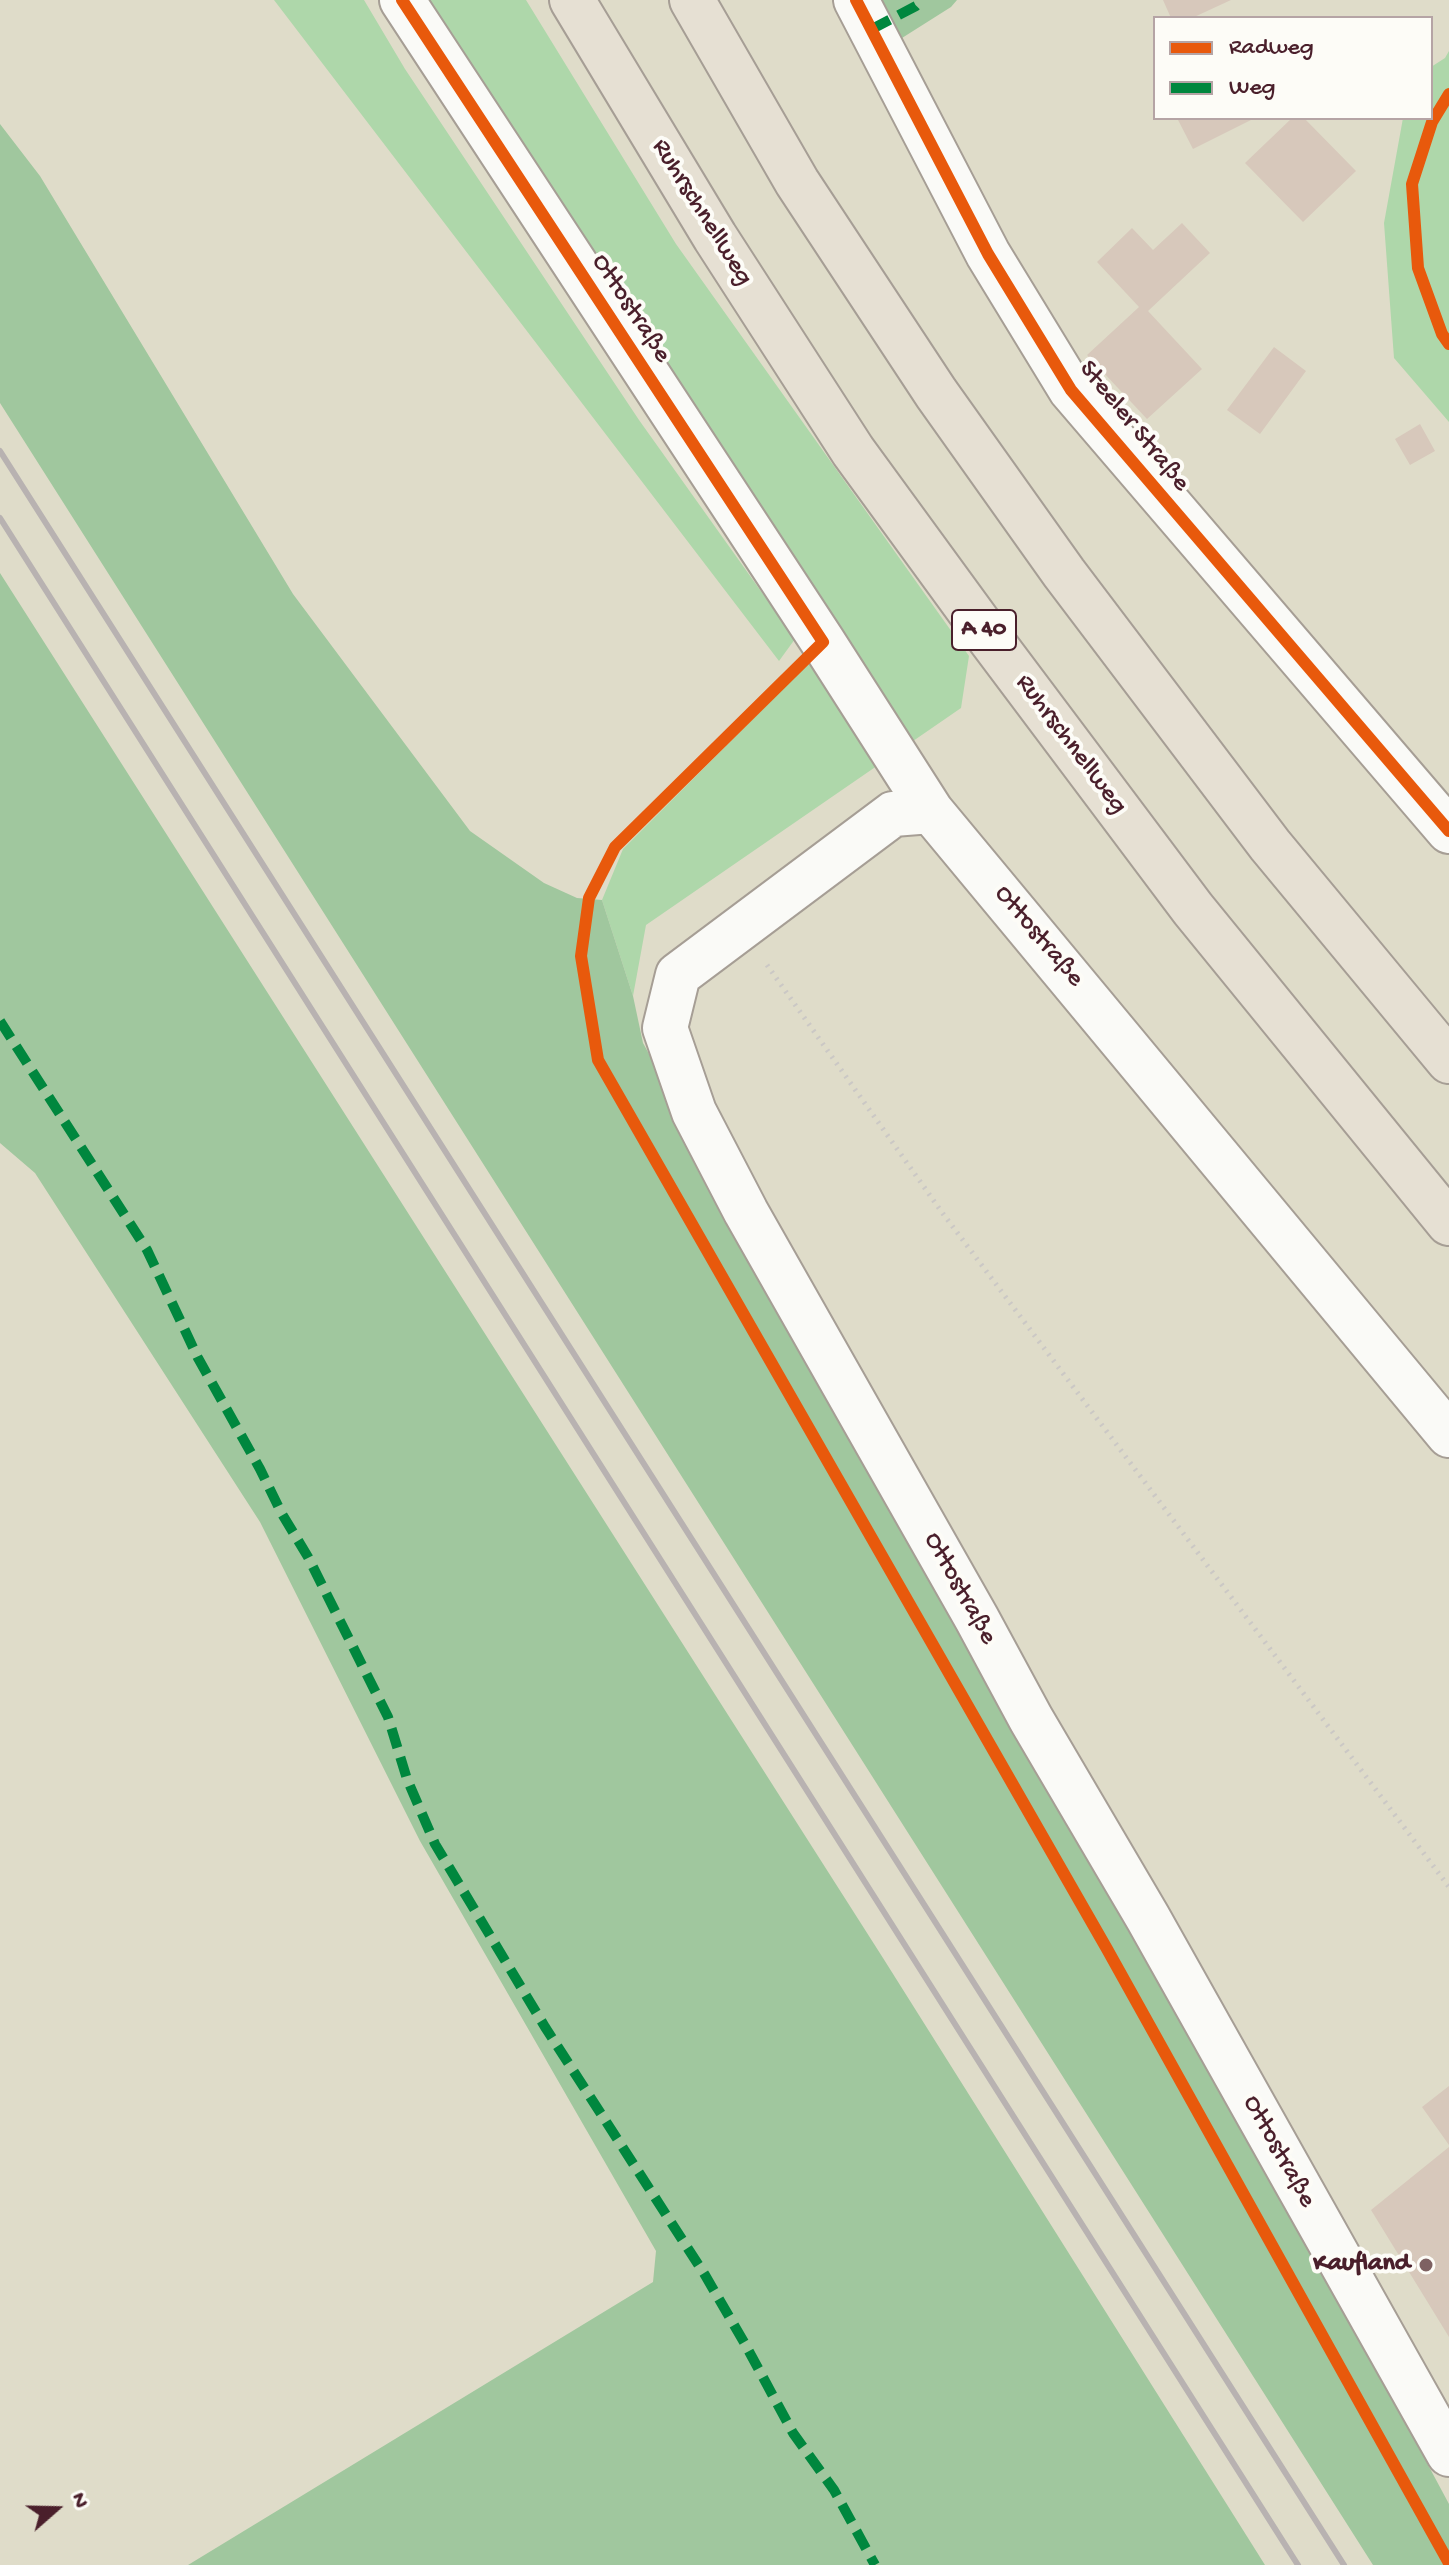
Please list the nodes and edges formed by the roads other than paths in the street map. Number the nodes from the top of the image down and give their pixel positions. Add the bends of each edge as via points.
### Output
1 (402, 0) edge
2 (572, 0) edge
3 (692, 0) edge
4 (856, 0) edge
5 (931, 811) junction
6 (1449, 831) edge
7 (1449, 1061) edge
8 (1449, 1223) edge
9 (1449, 1435) edge
10 (1449, 2454) edge

1 - 5 street, Ottostraße
2 - 8 highway, Ruhrschnellweg / A 40 via 853,451 1193,909
3 - 7 highway via 797,182 936,393 1064,573 1270,845
4 - 6 street, Steeler Straße via 988,254 1071,390
5 - 9 street, Ottostraße
5 - 10 street, Ottostraße via 893,814 678,975 665,1028 694,1112 787,1287

